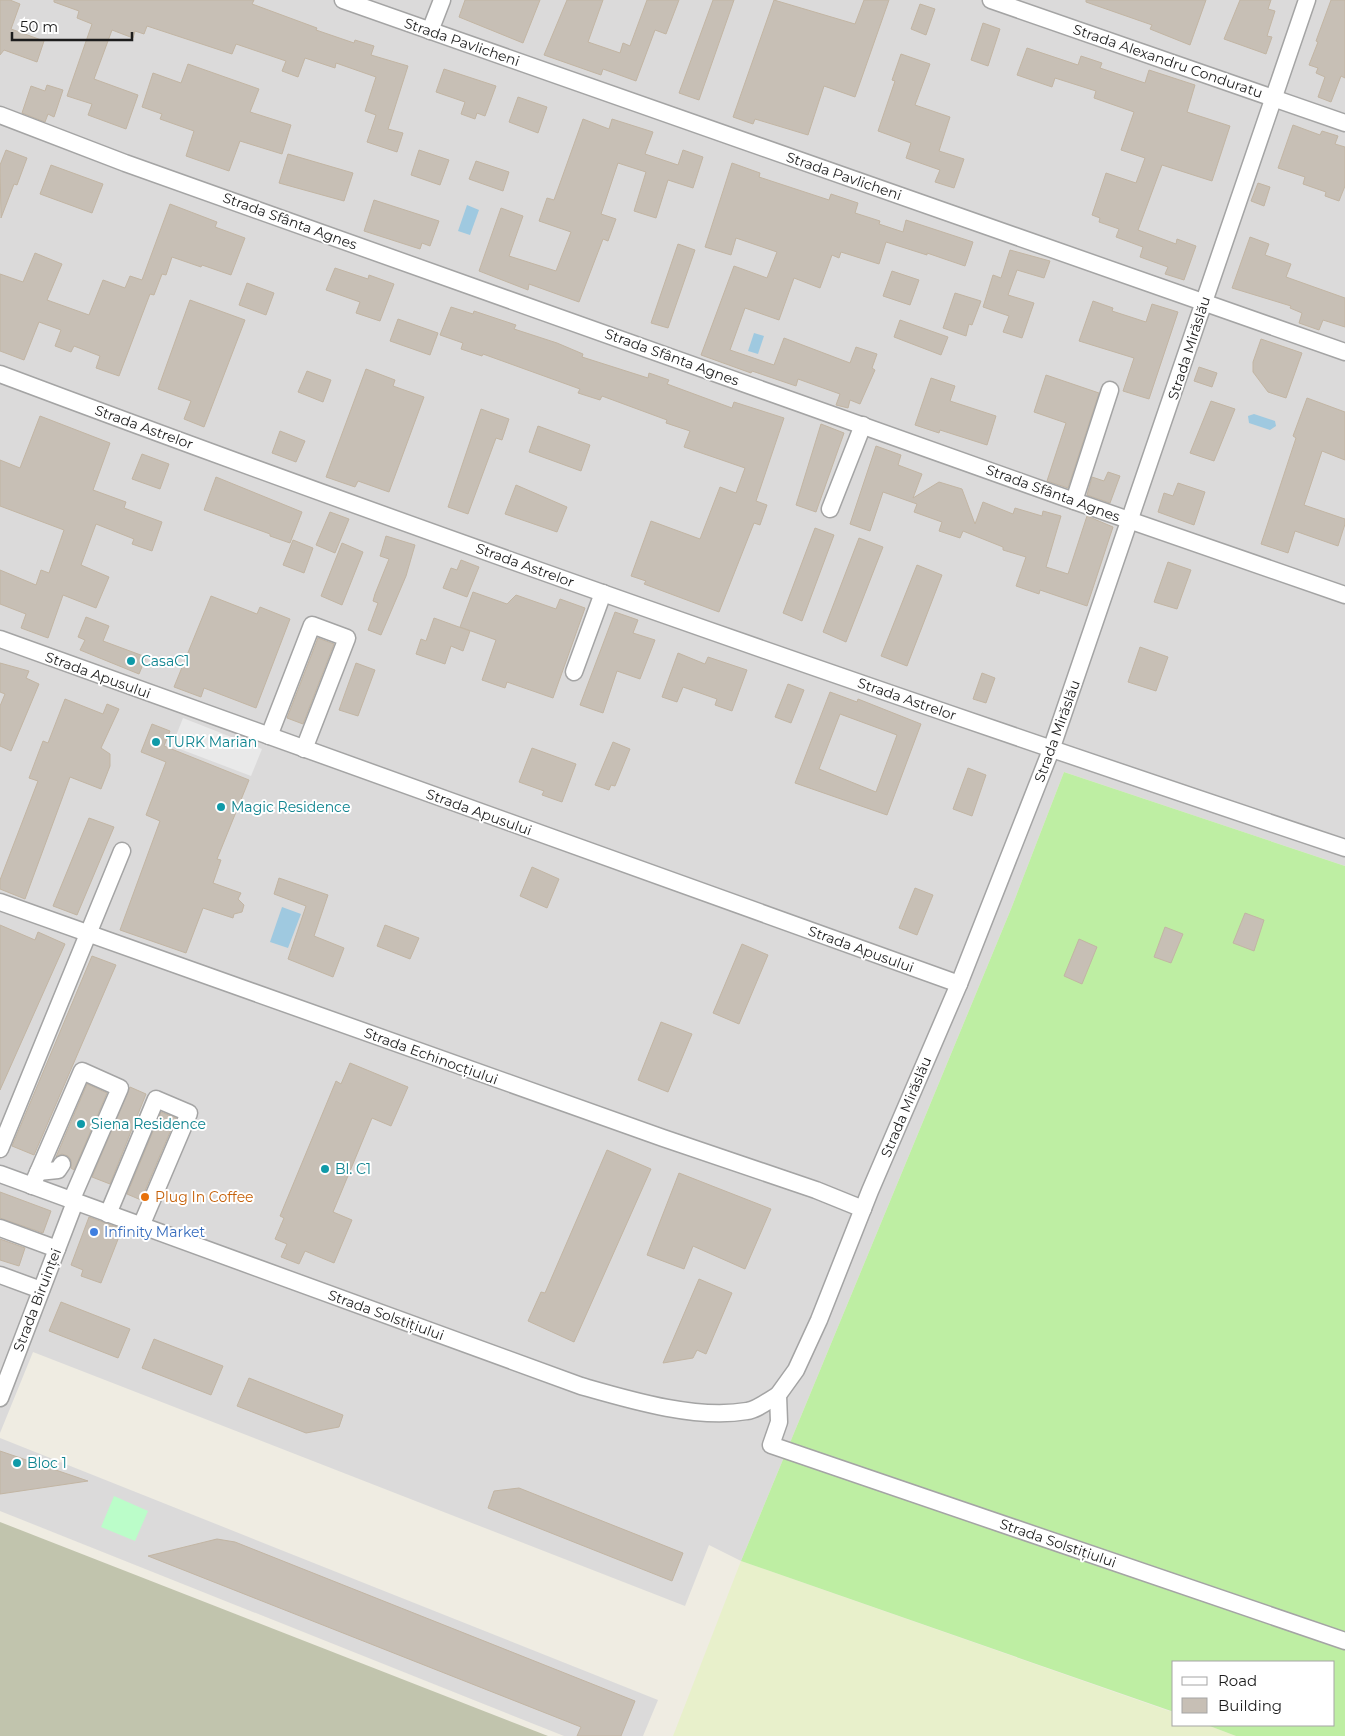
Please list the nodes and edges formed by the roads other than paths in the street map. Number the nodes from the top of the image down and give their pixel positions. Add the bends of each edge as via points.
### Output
1 (343, 0) edge
2 (442, 0) edge
3 (991, 0) edge
4 (1307, 0) edge
5 (430, 31) junction
6 (1274, 97) junction
7 (0, 115) edge
8 (1345, 123) edge
9 (1204, 303) junction
10 (1345, 352) edge
11 (0, 374) edge
12 (1110, 390) dead end
13 (863, 425) junction
14 (1074, 501) junction
15 (830, 509) dead end
16 (1131, 521) junction
17 (603, 593) junction
18 (1345, 595) edge
19 (0, 639) edge
20 (574, 672) dead end
21 (269, 736) junction
22 (304, 749) junction
23 (1051, 750) junction
24 (1345, 848) edge
25 (122, 851) dead end
26 (0, 902) edge
27 (90, 934) junction
28 (959, 984) junction
29 (0, 1150) edge
30 (62, 1164) dead end
31 (0, 1174) edge
32 (35, 1179) junction
33 (73, 1201) junction
34 (863, 1209) junction
35 (108, 1214) junction
36 (141, 1226) junction
37 (0, 1228) edge
38 (57, 1248) junction
39 (0, 1275) edge
40 (41, 1290) junction
41 (4, 1374) edge
42 (778, 1395) junction
43 (0, 1398) edge
44 (1345, 1641) edge

1 - 5 street, Strada Pavlicheni
2 - 5 street
3 - 6 street, Strada Alexandru Conduratu
4 - 6 street, Strada Mirăslău
5 - 9 street, Strada Pavlicheni
6 - 8 street, Strada Alexandru Conduratu
6 - 9 street, Strada Mirăslău
7 - 13 street, Strada Sfânta Agnes
9 - 10 street, Strada Pavlicheni
9 - 16 street, Strada Mirăslău
11 - 17 street, Strada Astrelor
12 - 14 street
13 - 14 street, Strada Sfânta Agnes
13 - 15 street
14 - 16 street, Strada Sfânta Agnes
16 - 18 street, Strada Sfânta Agnes
16 - 23 street, Strada Mirăslău
17 - 20 street
17 - 23 street, Strada Astrelor
19 - 21 street, Strada Apusului
21 - 22 street, Strada Apusului
21 - 22 street via 312,625 347,638
22 - 28 street, Strada Apusului
23 - 24 street, Strada Astrelor
23 - 28 street, Strada Mirăslău
25 - 27 street
26 - 27 street, Strada Echinocțiului
27 - 29 street
27 - 34 street, Strada Echinocțiului
28 - 34 street, Strada Mirăslău
30 - 32 street via 58,1170
31 - 32 street, Strada Solstițiului
32 - 33 street, Strada Solstițiului
32 - 33 street, Strada Biruinței via 82,1071 120,1088
33 - 35 street, Strada Solstițiului
33 - 38 street, Strada Biruinței
34 - 42 street, Strada Mirăslău via 819,1320 796,1370
35 - 36 street, Strada Solstițiului
35 - 36 street via 156,1099 189,1113
36 - 42 street, Strada Solstițiului via 581,1386 628,1400 665,1408 749,1412
37 - 38 street
38 - 40 street, Strada Biruinței
39 - 40 street
40 - 41 street, Strada Biruinței
41 - 43 street, Strada Biruinței
42 - 44 street, Strada Solstițiului via 779,1422 771,1445

